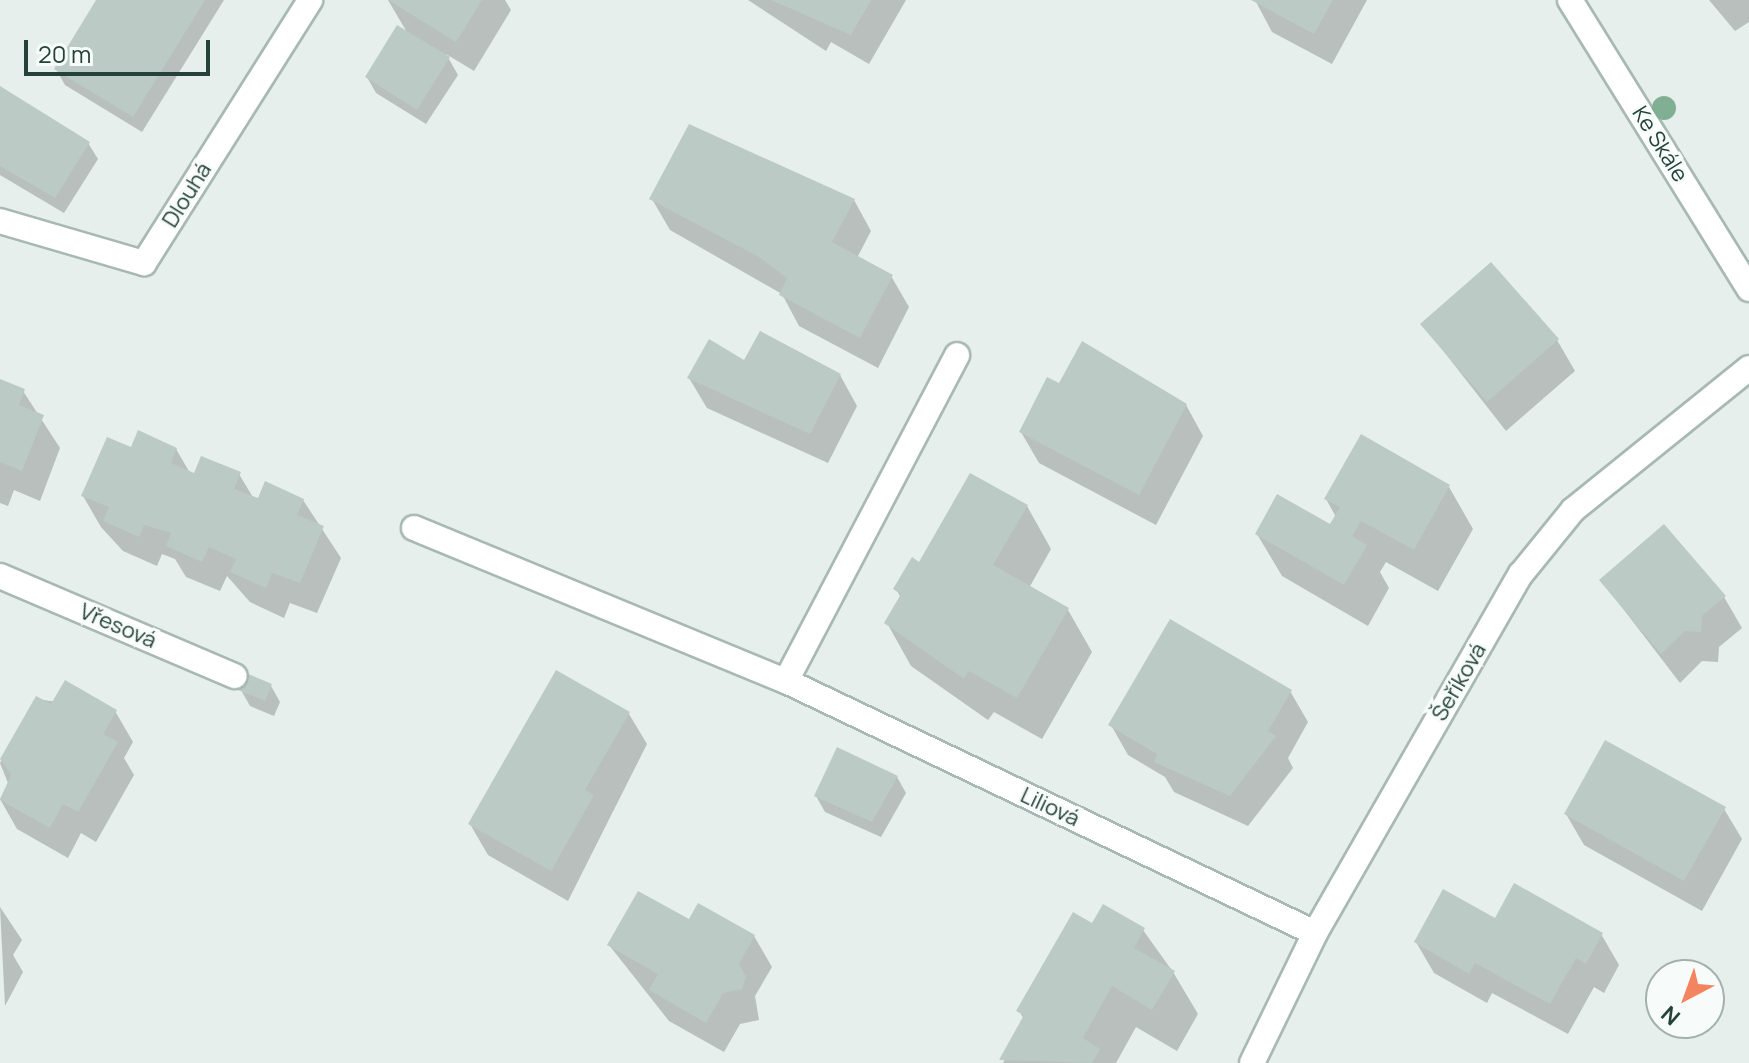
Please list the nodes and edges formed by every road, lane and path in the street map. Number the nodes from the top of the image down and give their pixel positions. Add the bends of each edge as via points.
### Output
1 (310, 0) edge
2 (1570, 0) edge
3 (0, 221) edge
4 (1749, 289) edge
5 (957, 355) dead end
6 (1749, 368) edge
7 (414, 528) dead end
8 (0, 577) edge
9 (235, 676) dead end
10 (786, 681) junction
11 (1315, 933) junction
12 (1252, 1063) edge

1 - 3 street, Dlouhá via 144,263
2 - 4 street, Ke Skále
5 - 10 street
6 - 11 street, Šeříková via 1573,510 1521,574
7 - 10 street, Liliová
8 - 9 street, Vřesová
10 - 11 street, Liliová
11 - 12 street, Šeříková

